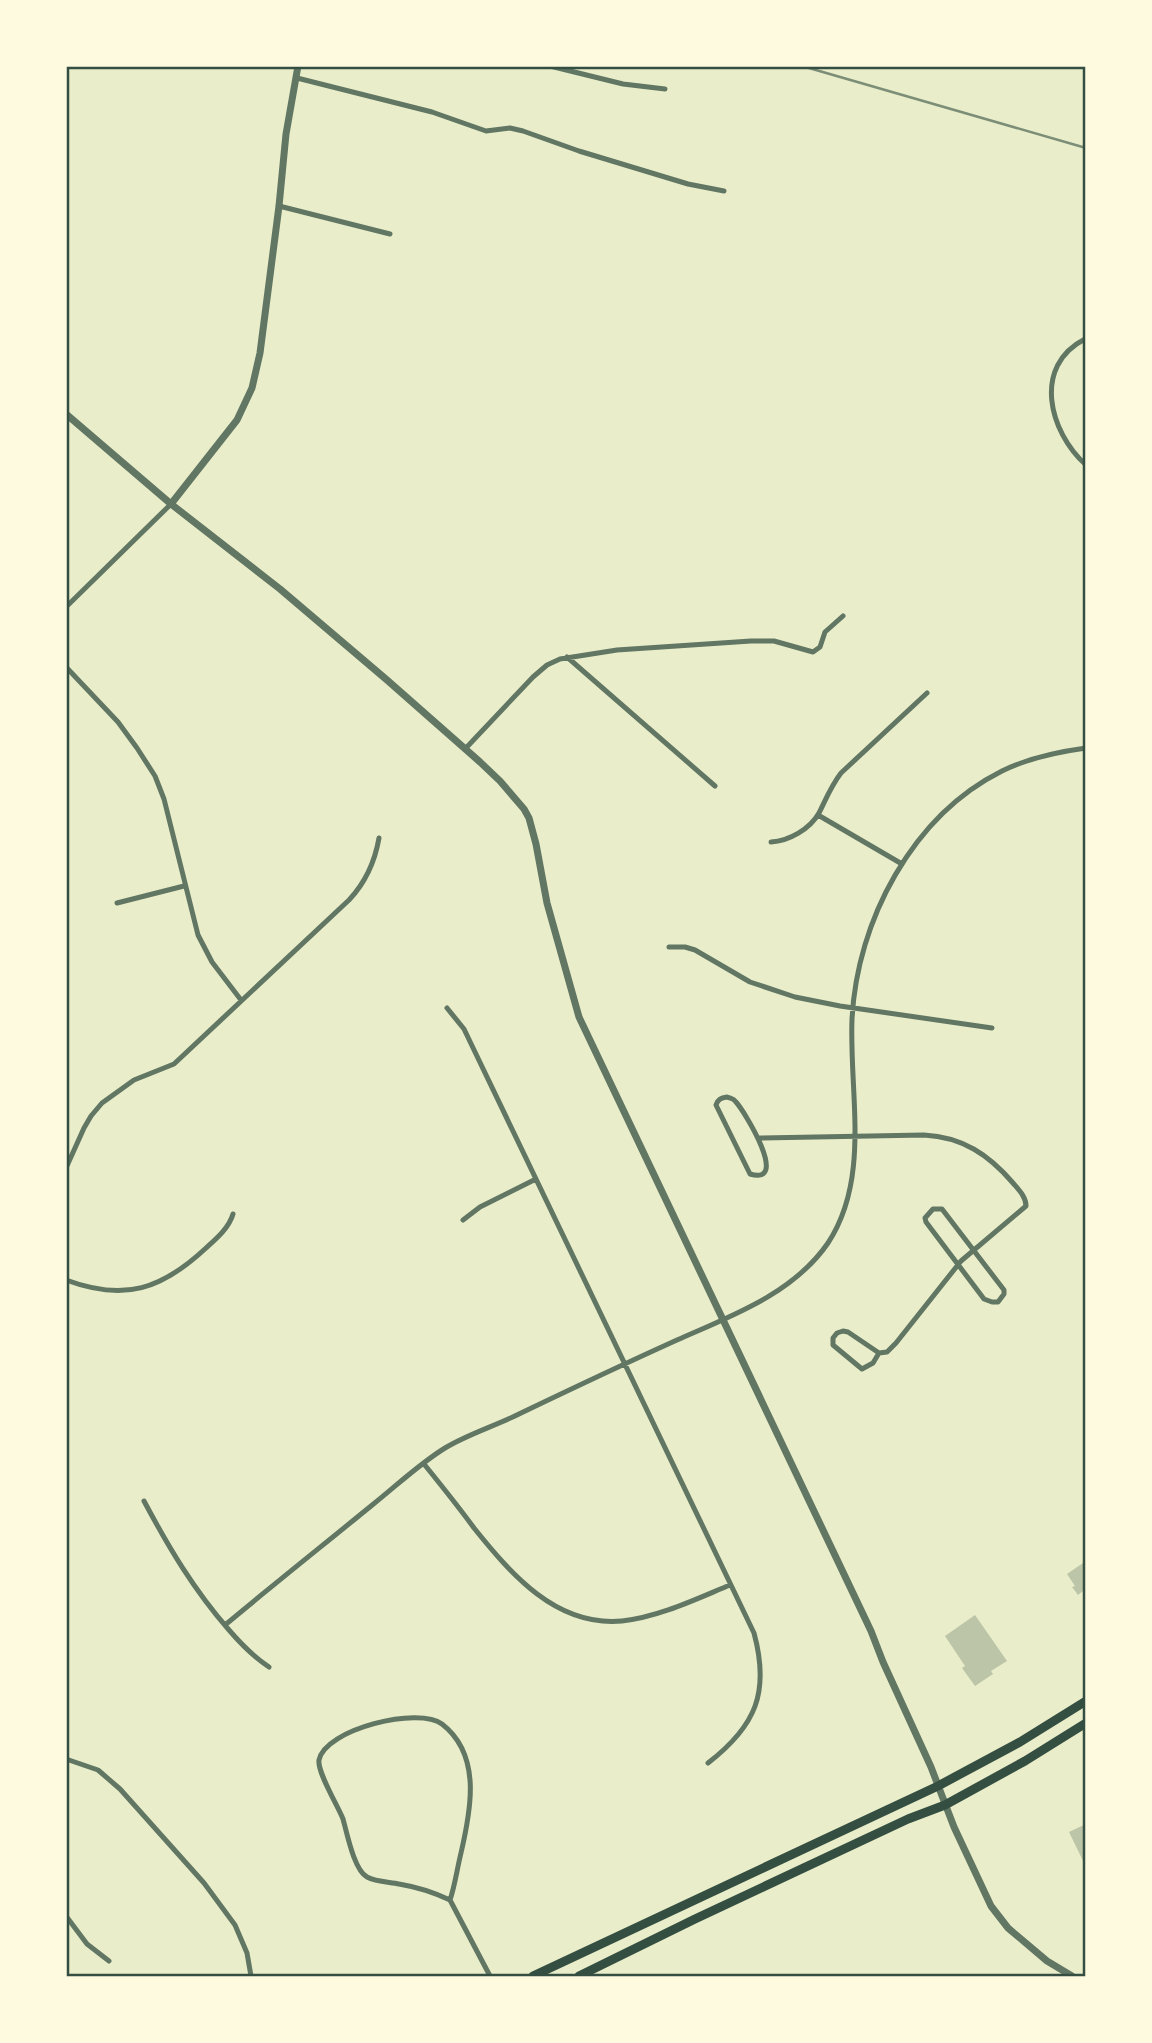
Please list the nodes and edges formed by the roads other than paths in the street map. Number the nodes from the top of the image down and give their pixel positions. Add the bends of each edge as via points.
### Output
1 (298, 66) edge
2 (550, 66) edge
3 (297, 78) junction
4 (665, 89) dead end
5 (724, 191) dead end
6 (279, 206) junction
7 (390, 234) dead end
8 (1086, 339) edge
9 (66, 414) edge
10 (1086, 465) edge
11 (171, 503) junction
12 (66, 607) edge
13 (843, 616) dead end
14 (567, 657) junction
15 (66, 667) edge
16 (927, 693) dead end
17 (1086, 748) edge
18 (465, 749) junction
19 (715, 786) dead end
20 (818, 814) junction
21 (379, 838) dead end
22 (771, 842) dead end
23 (902, 864) junction
24 (184, 886) junction
25 (117, 903) dead end
26 (669, 947) dead end
27 (241, 1000) junction
28 (447, 1008) dead end
29 (853, 1008) junction
30 (992, 1028) dead end
31 (854, 1136) junction
32 (758, 1138) junction
33 (66, 1168) edge
34 (536, 1179) junction
35 (233, 1214) dead end
36 (463, 1220) dead end
37 (973, 1249) junction
38 (958, 1264) junction
39 (66, 1280) edge
40 (723, 1320) junction
41 (878, 1353) junction
42 (624, 1364) junction
43 (424, 1464) junction
44 (144, 1501) dead end
45 (730, 1586) junction
46 (225, 1625) junction
47 (269, 1667) dead end
48 (1086, 1700) edge
49 (1086, 1723) edge
50 (66, 1759) edge
51 (708, 1763) dead end
52 (938, 1786) junction
53 (945, 1805) junction
54 (450, 1900) junction
55 (66, 1916) edge
56 (109, 1961) dead end
57 (251, 1976) edge
58 (490, 1976) edge
59 (533, 1976) edge
60 (579, 1976) edge
61 (1072, 1976) edge

1 - 3 street
2 - 4 street
3 - 5 street via 432,112 486,131 523,131 688,184
3 - 6 street
6 - 7 street
6 - 11 street via 260,353 249,397 237,420
8 - 10 street via 1059,363 1052,401 1061,434
9 - 11 street
11 - 12 street
11 - 18 street via 280,589
13 - 14 street via 825,632 816,651 751,641
14 - 18 street via 542,669
14 - 19 street
15 - 24 street via 118,722 150,766 164,799
16 - 20 street via 841,773
17 - 23 street via 1014,765 978,784 934,821
18 - 40 street via 516,798 529,818 579,1017
20 - 22 street via 792,837
20 - 23 street
21 - 27 street via 370,870 356,894
23 - 29 street via 871,930
24 - 25 street
24 - 27 street via 200,941
26 - 29 street via 695,950 771,990
27 - 33 street via 174,1064 134,1080 103,1103 84,1128
28 - 34 street via 464,1029
29 - 30 street
29 - 31 street
31 - 32 street
31 - 37 street via 939,1136 962,1142 989,1158 1016,1186 1026,1206
31 - 40 street via 848,1198 827,1245 796,1279
32 - 32 street via 767,1162 765,1171 757,1176 750,1174 717,1101 733,1099
34 - 36 street
34 - 42 street
35 - 39 street via 225,1230 207,1247 155,1285 111,1290
37 - 38 street
37 - 38 street via 1004,1290 998,1302 984,1299
37 - 38 street via 942,1209 928,1214 926,1222
38 - 41 street via 896,1343
40 - 42 street
40 - 52 street via 871,1631
41 - 41 street via 848,1332 833,1338 833,1345 862,1369 873,1363
42 - 43 street via 452,1445
42 - 45 street
43 - 45 street via 514,1575 539,1596 568,1611 597,1620 623,1621 665,1611
43 - 46 street
44 - 46 street via 191,1583
45 - 51 street via 754,1633 760,1689 744,1729
46 - 47 street
48 - 52 main road
49 - 53 main road
50 - 57 street via 98,1770 120,1789 204,1883 235,1925
52 - 53 street
52 - 59 main road
53 - 60 main road
53 - 61 street via 991,1906 1008,1928
54 - 54 street via 470,1801 468,1765 459,1742 428,1717 373,1723 338,1739 321,1753 318,1766 359,1868 368,1877
54 - 58 street
55 - 56 street via 87,1944

